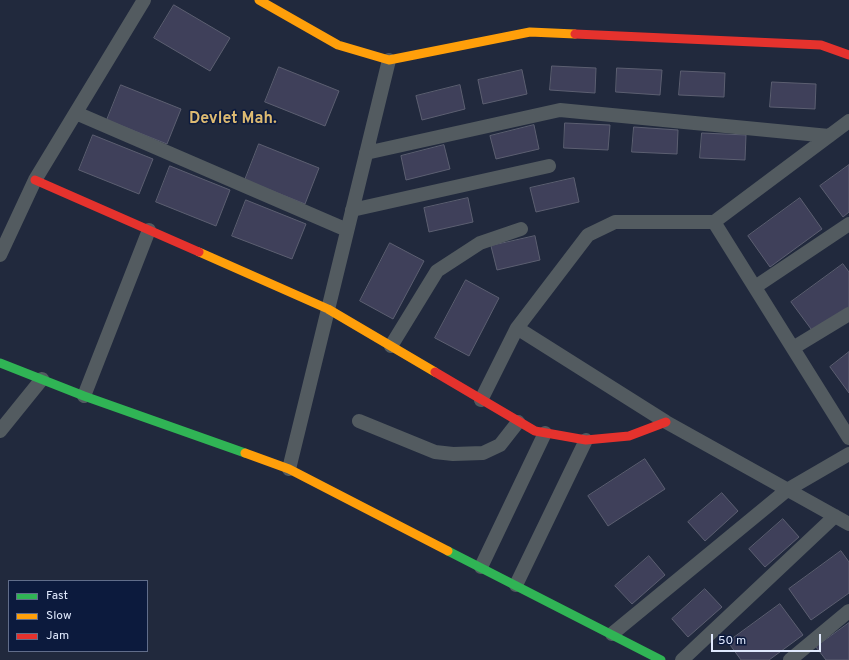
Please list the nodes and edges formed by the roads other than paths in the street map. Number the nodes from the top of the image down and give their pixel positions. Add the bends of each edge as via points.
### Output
1 (144, 0) edge
2 (259, 0) edge
3 (849, 55) edge
4 (389, 60) junction
5 (76, 113) junction
6 (849, 121) edge
7 (829, 136) junction
8 (366, 154) junction
9 (549, 166) dead end
10 (35, 180) junction
11 (352, 210) junction
12 (714, 222) junction
13 (849, 224) edge
14 (521, 229) dead end
15 (149, 230) junction
16 (347, 230) junction
17 (0, 255) edge
18 (755, 287) junction
19 (328, 309) junction
20 (849, 314) edge
21 (517, 328) junction
22 (391, 346) junction
23 (793, 348) junction
24 (0, 363) edge
25 (42, 379) junction
26 (84, 396) junction
27 (481, 400) junction
28 (844, 417) edge
29 (359, 421) dead end
30 (518, 422) junction
31 (666, 422) junction
32 (0, 431) edge
33 (545, 433) junction
34 (849, 438) edge
35 (586, 440) junction
36 (849, 454) edge
37 (289, 468) junction
38 (787, 490) junction
39 (836, 516) junction
40 (849, 524) edge
41 (481, 567) junction
42 (516, 585) junction
43 (849, 611) edge
44 (612, 634) junction
45 (661, 660) edge
46 (682, 660) edge
47 (790, 660) edge

1 - 5 street
2 - 4 street via 338,44
3 - 4 street via 821,45 530,32
4 - 8 street
5 - 10 street
5 - 16 street
6 - 7 street
7 - 8 street via 560,110
7 - 12 street
8 - 11 street
9 - 11 street
10 - 15 street
10 - 17 street
11 - 16 street
12 - 18 street
12 - 21 street via 615,222 588,235
13 - 18 street
14 - 22 street via 480,242 437,271
15 - 19 street
15 - 26 street
16 - 19 street
18 - 23 street
19 - 22 street
19 - 37 street
20 - 23 street
21 - 27 street
21 - 31 street
22 - 27 street
23 - 28 street
24 - 25 street
25 - 26 street
25 - 32 street
26 - 37 street
27 - 30 street
28 - 34 street
29 - 30 street via 435,452 468,454 483,453 500,445
30 - 33 street
31 - 35 street via 629,436
31 - 38 street
33 - 35 street
33 - 41 street
35 - 42 street
36 - 38 street
37 - 41 street
38 - 39 street
38 - 44 street
39 - 40 street
39 - 46 street
41 - 42 street
42 - 44 street
43 - 47 street
44 - 45 street

